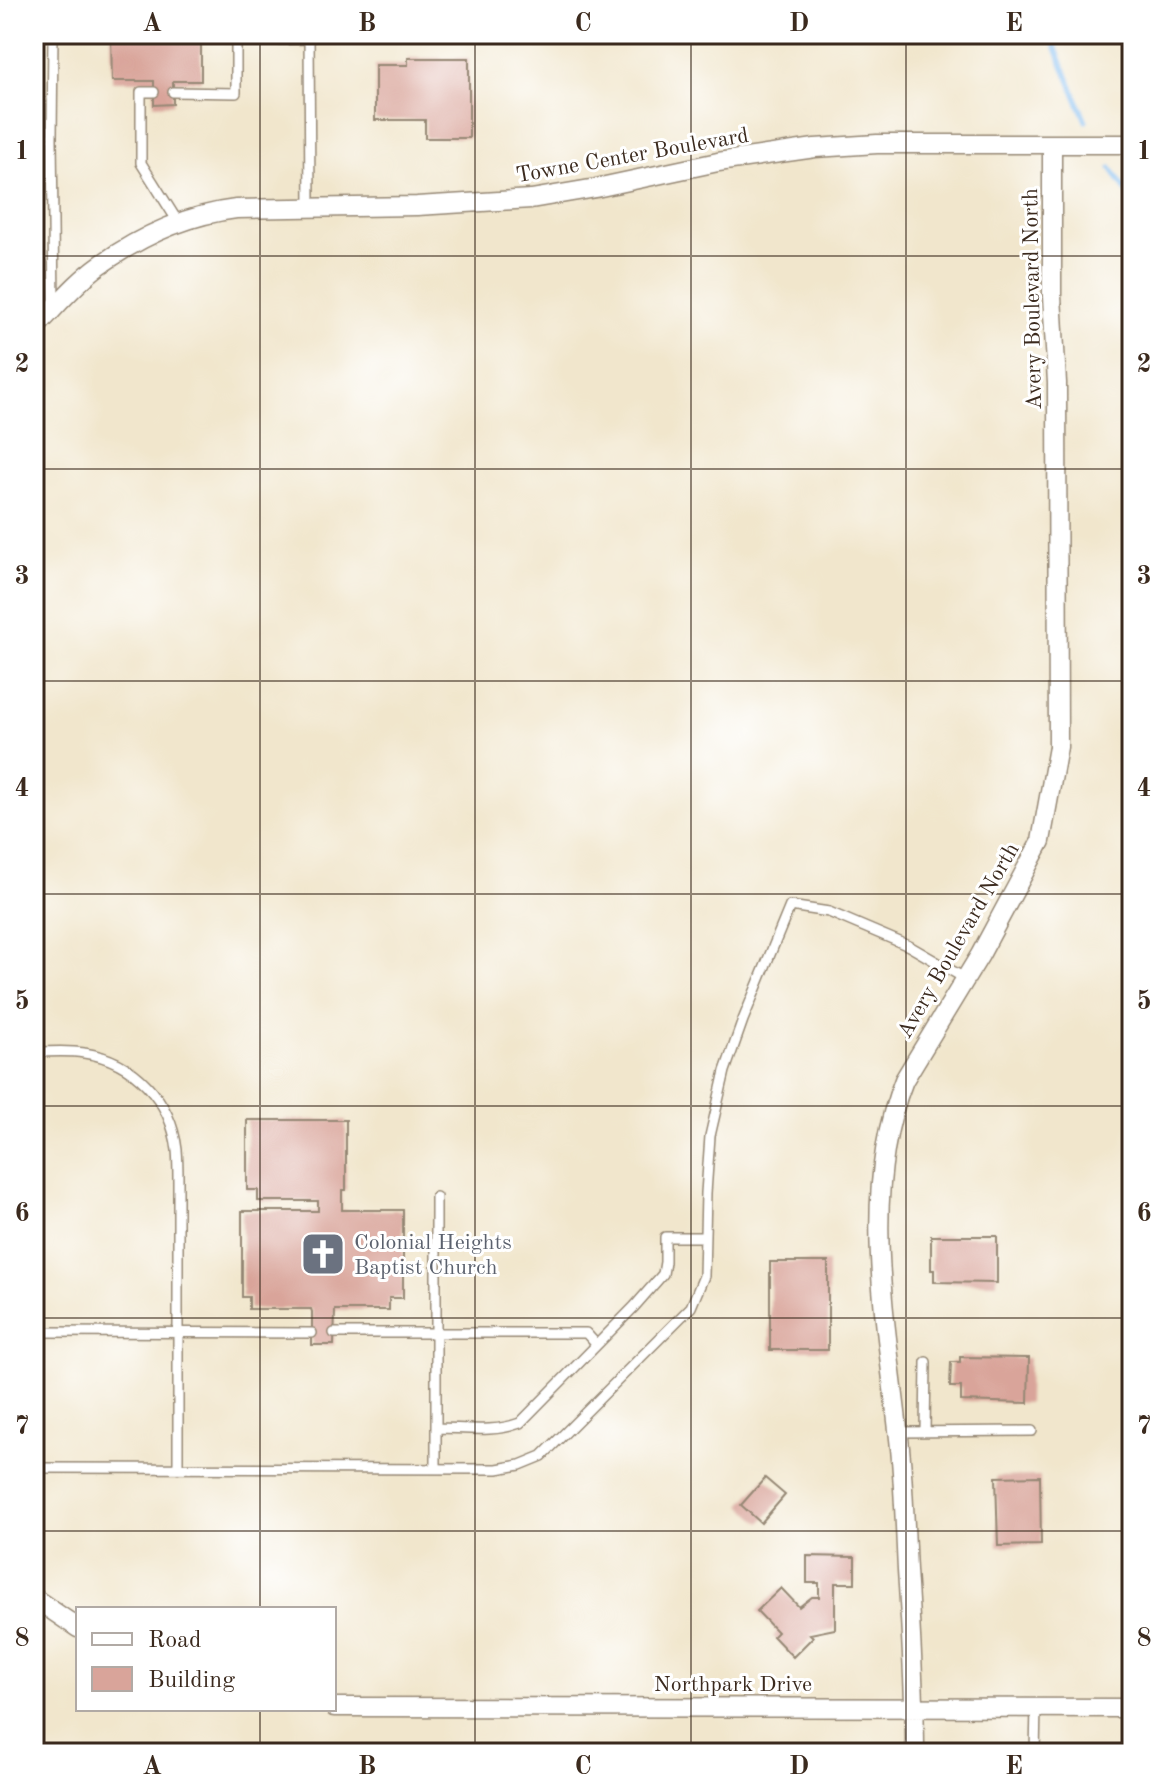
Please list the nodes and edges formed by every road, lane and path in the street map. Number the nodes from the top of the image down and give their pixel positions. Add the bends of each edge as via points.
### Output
1 (53, 34) edge
2 (259, 37) edge
3 (309, 37) edge
4 (154, 92) dead end
5 (173, 92) dead end
6 (1052, 144) junction
7 (1132, 144) edge
8 (310, 209) junction
9 (178, 222) junction
10 (54, 309) junction
11 (34, 329) edge
12 (966, 979) junction
13 (34, 1052) edge
14 (436, 1197) dead end
15 (704, 1237) junction
16 (34, 1332) edge
17 (178, 1333) junction
18 (312, 1333) dead end
19 (334, 1333) dead end
20 (437, 1333) junction
21 (596, 1344) junction
22 (926, 1362) dead end
23 (437, 1428) junction
24 (1032, 1431) dead end
25 (898, 1432) junction
26 (925, 1432) junction
27 (34, 1468) edge
28 (178, 1469) junction
29 (436, 1469) junction
30 (34, 1598) edge
31 (76, 1627) edge
32 (336, 1707) edge
33 (915, 1707) junction
34 (1036, 1707) junction
35 (1132, 1708) edge
36 (915, 1753) edge
37 (1035, 1753) edge

1 - 10 lane
2 - 3 lane
2 - 5 lane via 236,40 236,93
3 - 8 lane
4 - 9 lane via 141,92 141,163
6 - 7 street, Towne Center Boulevard
6 - 8 street, Towne Center Boulevard via 815,148 531,199
6 - 12 street, Avery Boulevard North via 1058,747 1041,841
8 - 9 street, Towne Center Boulevard via 236,209
9 - 10 street, Towne Center Boulevard via 98,266
10 - 11 street, Towne Center Boulevard
12 - 15 lane via 909,946 829,912 790,906 725,1071 710,1136
12 - 25 street, Avery Boulevard North via 904,1080 884,1152 882,1282
13 - 17 lane via 83,1052 110,1059 148,1085 169,1118 177,1148
14 - 20 lane
15 - 21 lane via 665,1237 663,1274
15 - 29 lane via 704,1276 691,1307 542,1456 497,1469
16 - 17 lane
17 - 18 lane
17 - 28 lane
19 - 20 lane
20 - 21 lane via 586,1333
20 - 23 lane
21 - 23 lane via 520,1423 490,1429
22 - 26 lane
23 - 29 lane
24 - 26 lane
25 - 26 lane
25 - 33 street, Avery Boulevard North
27 - 28 lane
28 - 29 lane
30 - 31 street
32 - 33 street, Northpark Drive
33 - 34 street, Northpark Drive
33 - 36 street, Avery Boulevard North
34 - 35 street, Northpark Drive
34 - 37 lane

